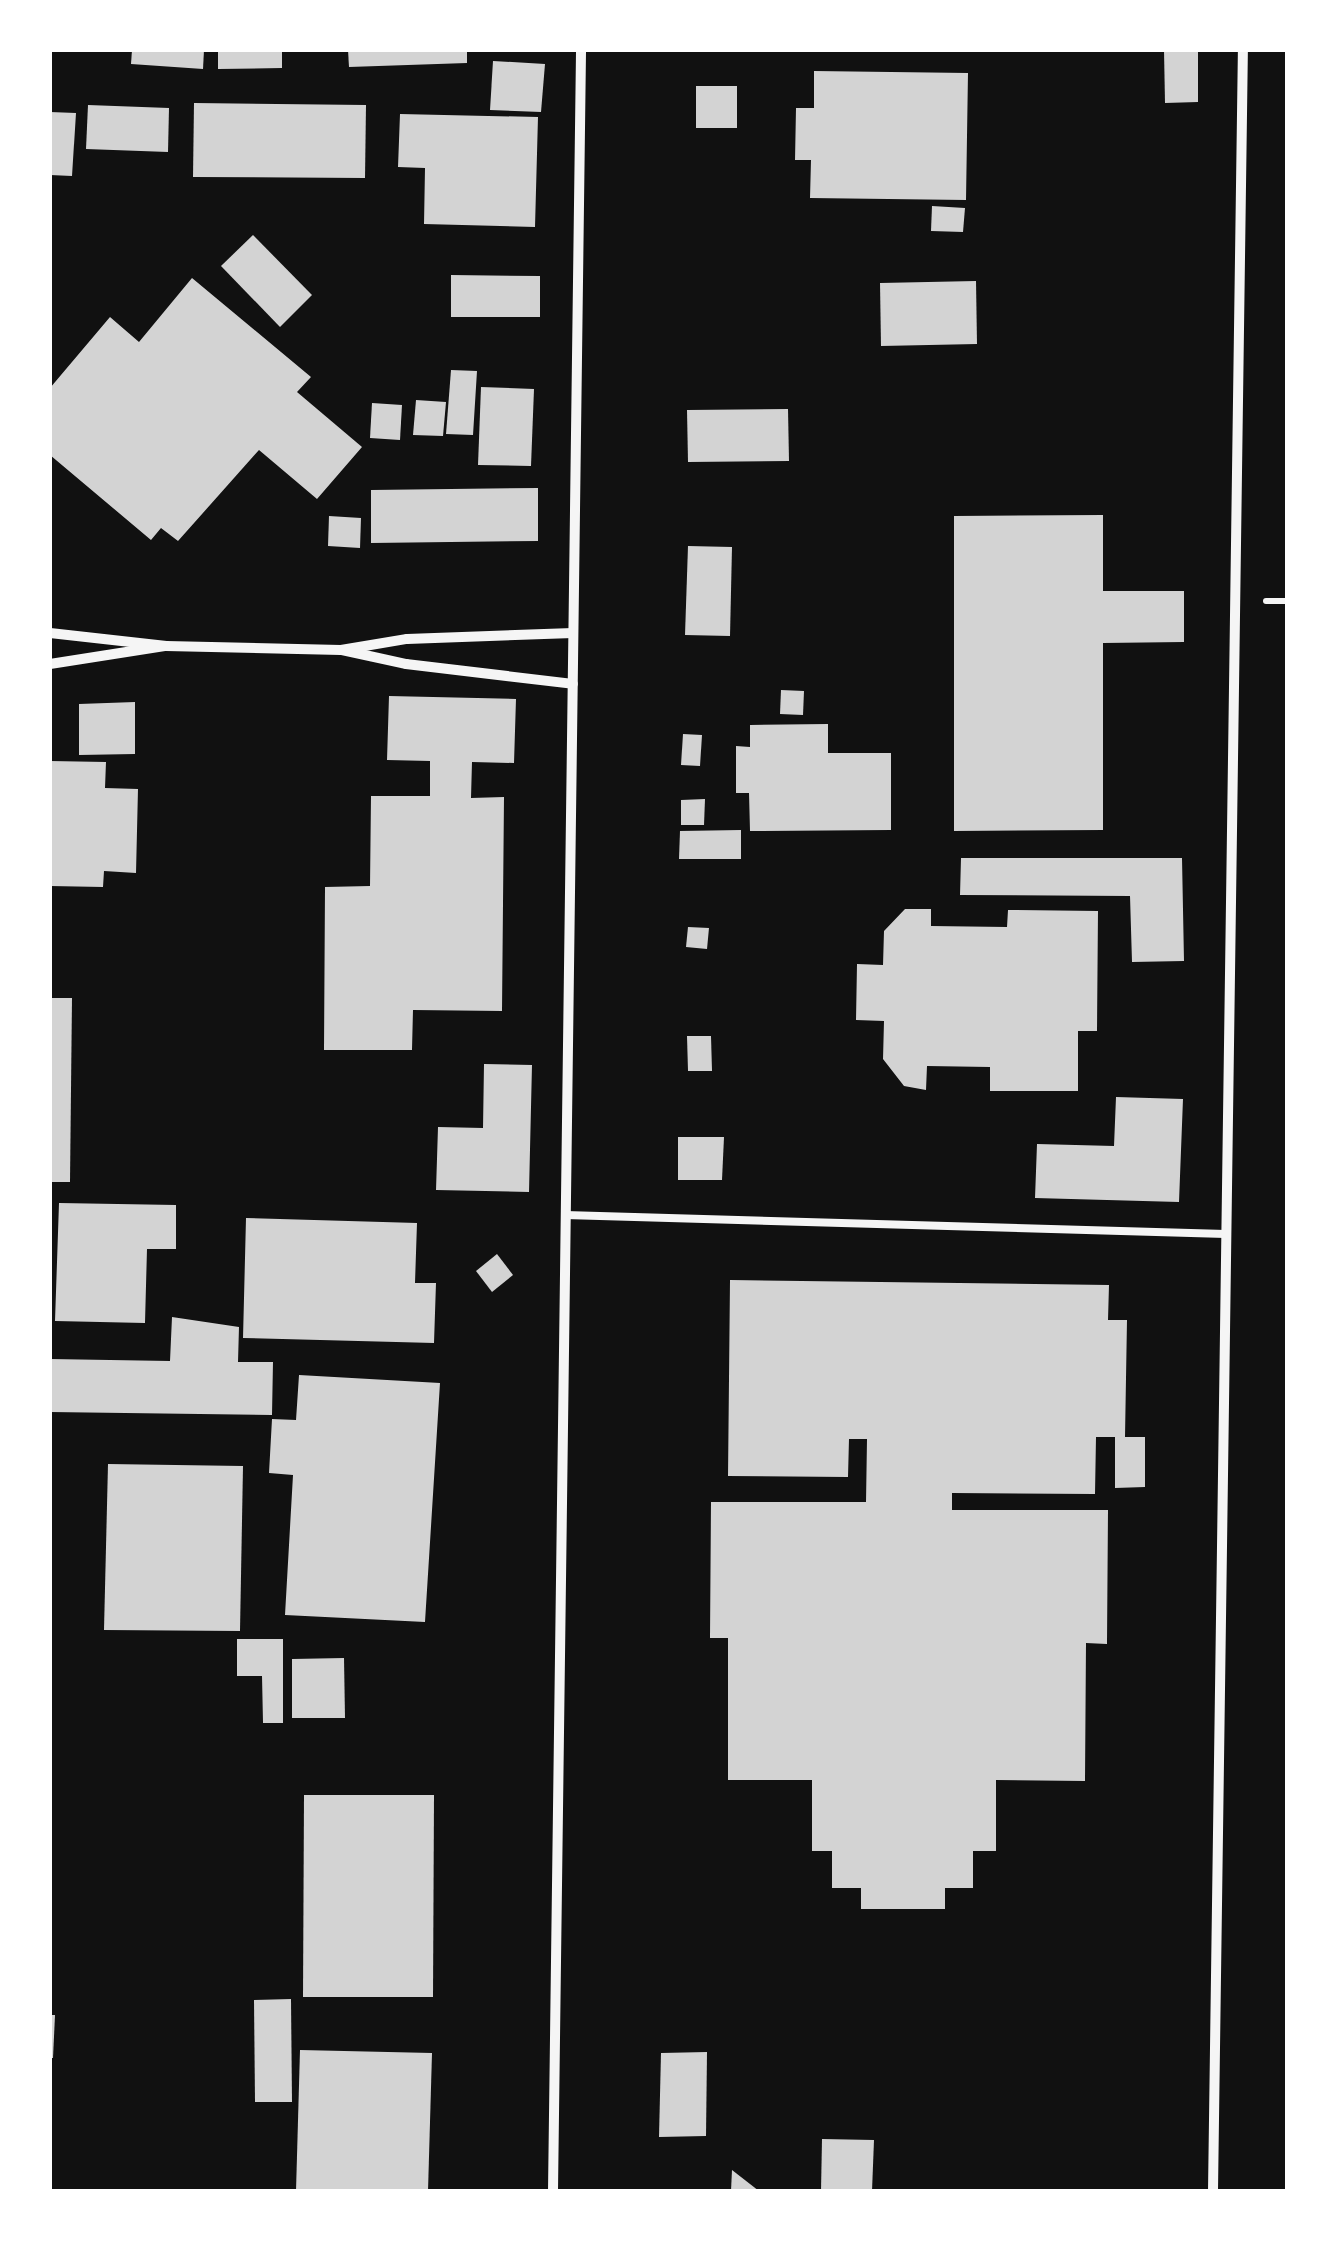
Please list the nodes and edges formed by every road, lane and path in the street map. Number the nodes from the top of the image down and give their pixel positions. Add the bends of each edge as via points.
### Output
1 (581, 50) edge
2 (1243, 50) edge
3 (50, 633) edge
4 (573, 633) junction
5 (166, 646) junction
6 (342, 650) junction
7 (50, 664) edge
8 (572, 684) junction
9 (565, 1215) junction
10 (1226, 1234) junction
11 (552, 2191) edge
12 (1214, 2191) edge

1 - 4 street
2 - 10 street
3 - 5 street
4 - 6 street via 407,639
4 - 8 street
5 - 6 street
5 - 7 street
6 - 8 street
8 - 9 street
9 - 10 lane
9 - 11 street
10 - 12 street

